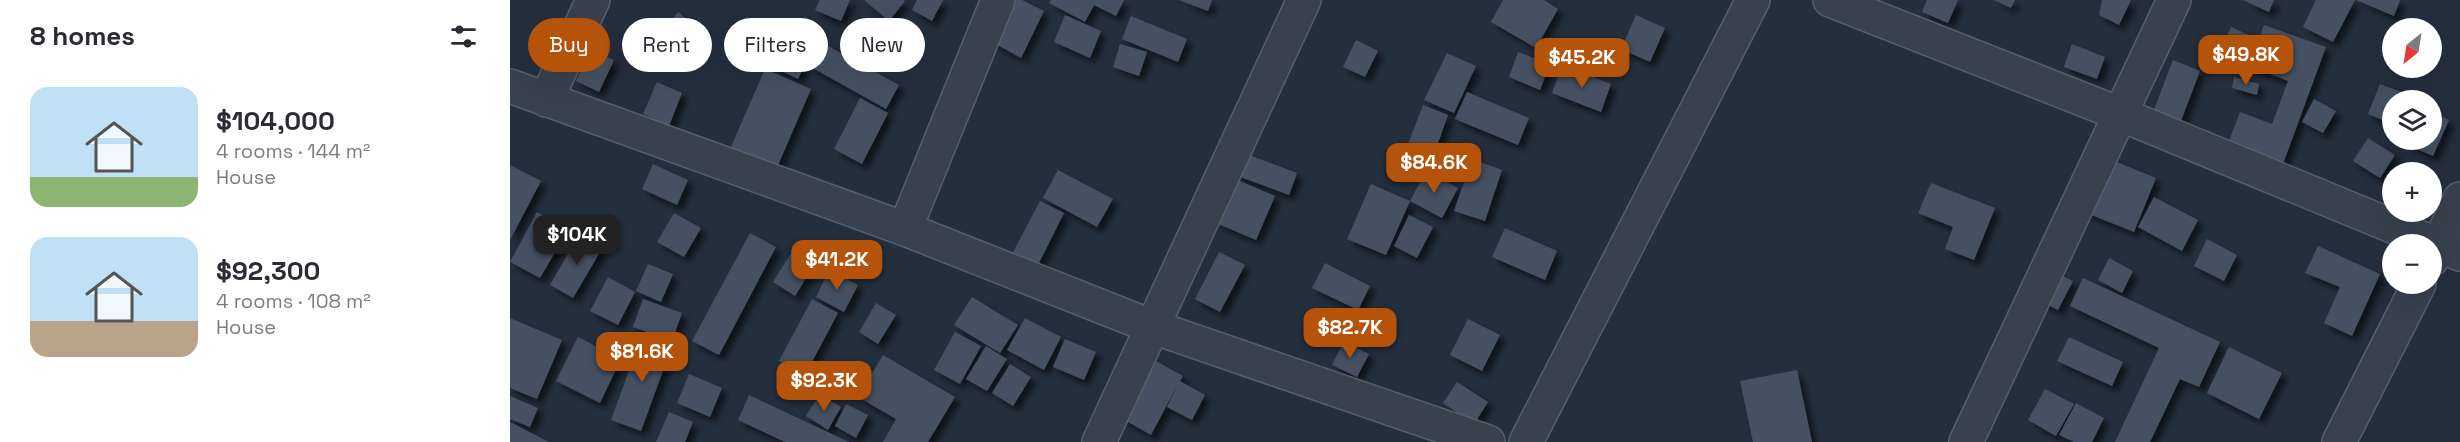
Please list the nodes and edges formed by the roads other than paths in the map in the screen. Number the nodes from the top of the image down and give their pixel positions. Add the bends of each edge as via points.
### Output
1 (593, 0) edge
2 (998, 0) edge
3 (1304, 0) edge
4 (1753, 0) edge
5 (1830, 0) edge
6 (2174, 0) edge
7 (510, 86) edge
8 (546, 100) junction
9 (2120, 114) junction
10 (2460, 199) edge
11 (905, 229) junction
12 (2443, 253) edge
13 (2414, 294) edge
14 (1153, 327) junction
15 (1099, 442) edge
16 (1488, 442) edge
17 (1526, 442) edge
18 (1966, 442) edge
19 (2339, 442) edge

1 - 8 street
2 - 11 street
3 - 14 street
4 - 17 street
5 - 9 street
6 - 9 street
7 - 8 street
8 - 11 street
9 - 12 street
9 - 18 street
10 - 12 street
11 - 14 street
13 - 19 street
14 - 15 street
14 - 16 street

